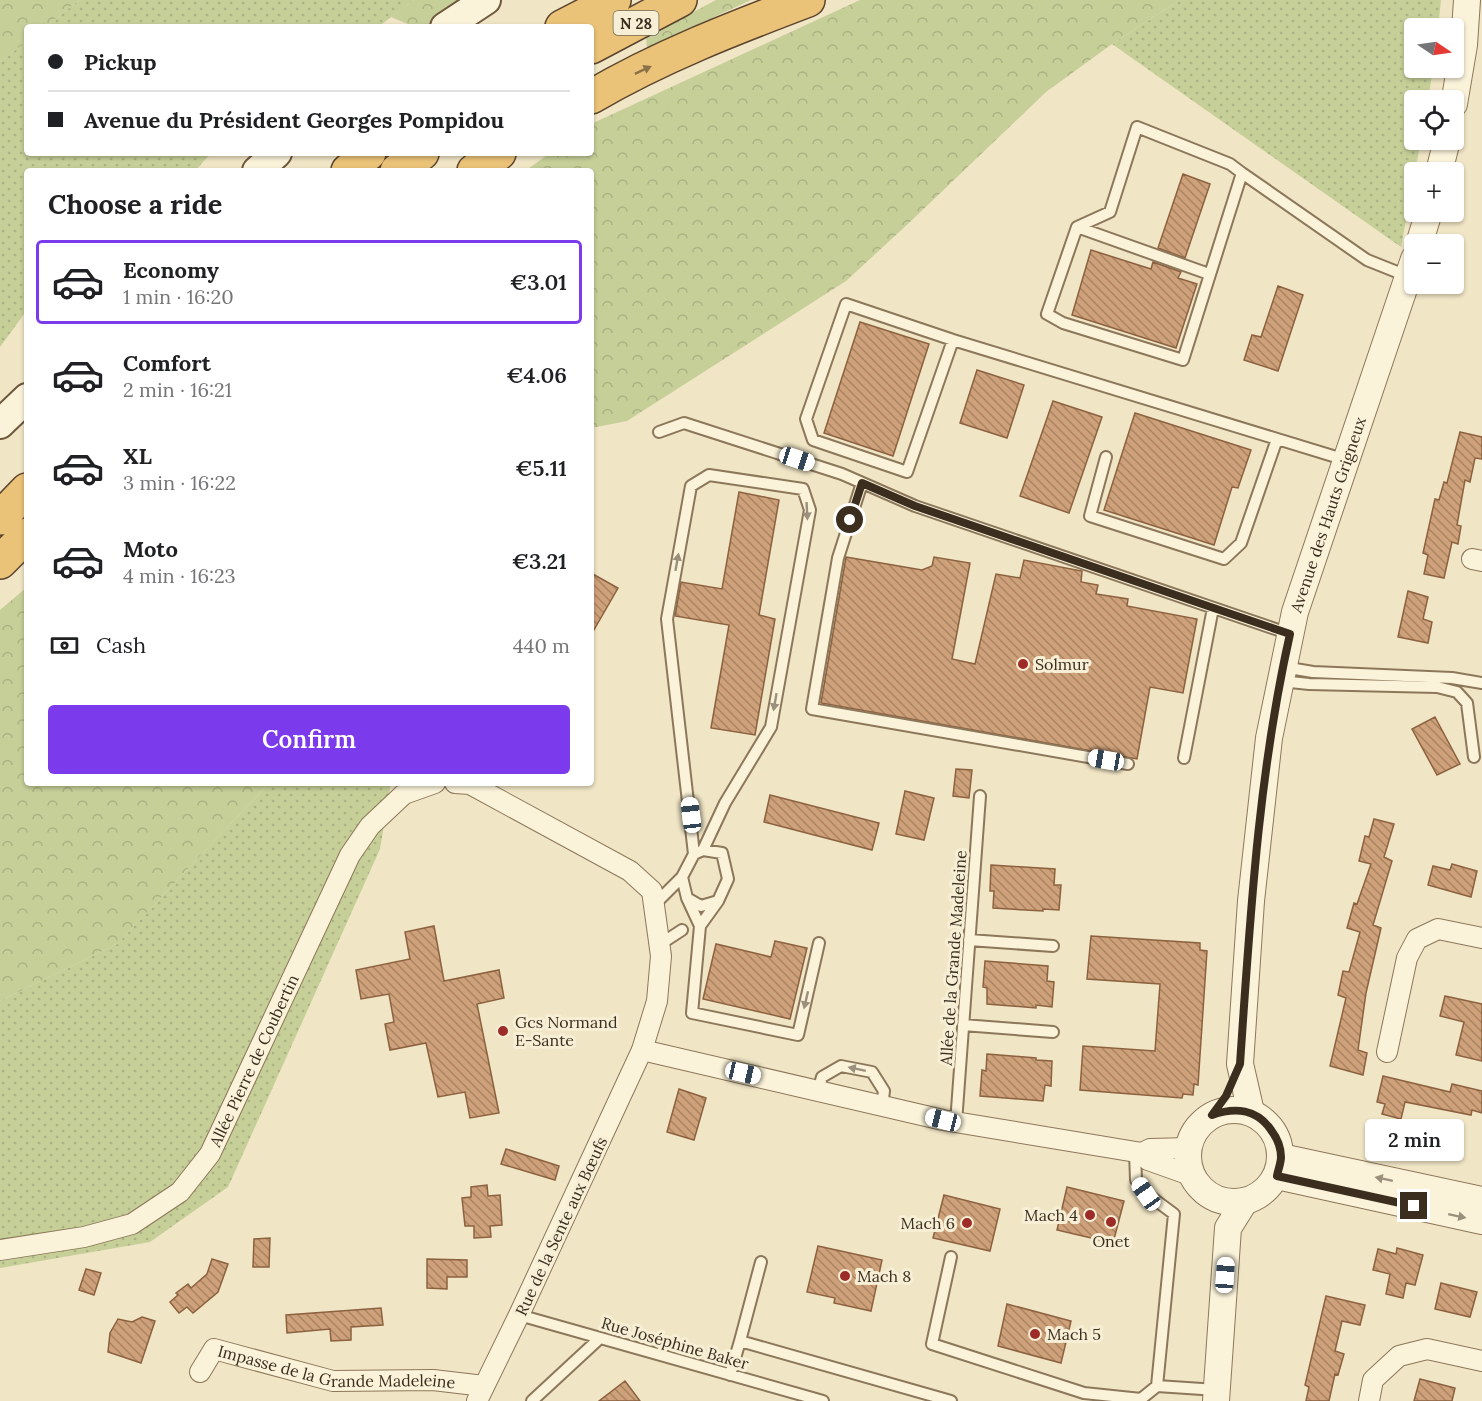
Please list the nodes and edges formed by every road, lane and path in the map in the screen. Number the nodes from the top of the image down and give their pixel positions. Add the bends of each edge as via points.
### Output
1 (486, 0) edge
2 (614, 0) edge
3 (680, 0) edge
4 (808, 0) edge
5 (1467, 0) edge
6 (450, 24) edge
7 (568, 24) edge
8 (594, 45) edge
9 (1456, 90) edge
10 (594, 96) edge
11 (274, 156) edge
12 (366, 156) edge
13 (418, 156) edge
14 (496, 156) edge
15 (260, 168) edge
16 (352, 168) edge
17 (401, 168) edge
18 (478, 168) edge
19 (1242, 173) junction
20 (1077, 227) junction
21 (1404, 270) edge
22 (1209, 274) junction
23 (1404, 290) edge
24 (952, 340) junction
25 (24, 401) edge
26 (0, 424) edge
27 (659, 432) dead end
28 (1277, 439) junction
29 (1106, 457) dead end
30 (1346, 460) junction
31 (862, 483) junction
32 (24, 493) edge
33 (0, 518) edge
34 (24, 539) edge
35 (0, 562) edge
36 (1213, 608) junction
37 (1290, 634) junction
38 (1282, 674) junction
39 (1482, 683) edge
40 (1474, 757) dead end
41 (1184, 758) dead end
42 (1128, 764) dead end
43 (427, 786) edge
44 (474, 786) edge
45 (980, 796) dead end
46 (699, 852) junction
47 (682, 877) junction
48 (687, 898) junction
49 (718, 901) junction
50 (654, 905) junction
51 (700, 926) junction
52 (682, 930) dead end
53 (1482, 938) edge
54 (969, 940) junction
55 (819, 943) dead end
56 (659, 945) junction
57 (1053, 946) dead end
58 (963, 1025) junction
59 (1053, 1032) dead end
60 (642, 1050) junction
61 (1388, 1052) dead end
62 (1240, 1064) junction
63 (818, 1091) junction
64 (882, 1106) junction
65 (1251, 1112) junction
66 (1212, 1115) junction
67 (956, 1123) junction
68 (1189, 1148) junction
69 (1138, 1153) junction
70 (1279, 1166) junction
71 (1193, 1176) junction
72 (1214, 1197) junction
73 (1482, 1200) edge
74 (1245, 1201) junction
75 (1482, 1221) edge
76 (1228, 1228) junction
77 (0, 1250) edge
78 (951, 1257) dead end
79 (761, 1262) dead end
80 (519, 1315) junction
81 (600, 1338) junction
82 (740, 1341) junction
83 (1482, 1361) edge
84 (200, 1372) dead end
85 (730, 1375) junction
86 (1157, 1386) junction
87 (480, 1394) edge
88 (1217, 1396) edge
89 (810, 1399) edge
90 (532, 1401) edge
91 (823, 1401) edge
92 (951, 1401) edge
93 (1369, 1401) edge

1 - 6 main road
2 - 7 highway, N 28
3 - 8 highway, N 28
10 -> 4 highway via 620,80 729,30
5 - 9 street
11 - 15 main road
12 - 16 highway
13 - 17 highway
14 - 18 highway
19 - 20 lane via 1230,164 1137,127 1110,212
19 - 21 lane via 1367,260 1397,272
19 - 22 lane
20 - 22 lane
20 - 22 lane via 1047,314 1063,323 1183,360
23 - 30 street, Avenue des Hauts Grigneux
24 - 24 lane via 846,304 806,419 813,440 908,472
24 - 28 lane
25 - 26 main road
27 - 31 lane via 684,423
28 - 29 lane via 1241,543 1224,559 1090,516
28 - 30 lane
30 - 37 street, Avenue des Hauts Grigneux
31 - 36 lane via 915,506
31 - 42 lane via 838,558 812,709
32 - 33 highway
34 - 35 highway
36 - 37 lane
36 - 41 lane
37 - 38 street, Avenue des Hauts Grigneux
38 - 39 lane via 1452,678
38 - 40 lane via 1310,684 1437,687 1457,692 1467,704
38 - 62 street, Avenue des Hauts Grigneux via 1269,738 1257,839
43 - 77 street, Allée Pierre de Coubertin via 404,794 370,826 350,855 210,1154 180,1192 132,1224 84,1238
44 - 50 street via 630,871 652,891
45 - 54 lane, Allée de la Grande Madeleine
46 -> 46 lane via 667,619 691,486 709,475 803,489 810,510 771,727
46 - 47 lane
46 - 49 lane via 722,853 728,879
47 - 48 lane
47 - 50 lane
48 - 49 lane via 701,906
48 - 51 lane
49 - 51 lane
50 - 56 street, Rue de la Sente aux Bœufs
55 -> 51 lane via 798,1035 692,1013
52 - 56 lane
53 - 61 street via 1438,929 1417,939 1407,958
54 - 57 lane
54 - 58 lane, Allée de la Grande Madeleine
56 - 60 street, Rue de la Sente aux Bœufs via 657,1001
58 - 59 lane
58 - 67 lane, Allée de la Grande Madeleine
60 - 63 street
60 - 80 street, Rue de la Sente aux Bœufs
62 - 65 street, Avenue des Hauts Grigneux
62 - 66 street, Avenue des Hauts Grigneux via 1226,1096
63 - 64 street
64 -> 63 lane via 884,1091 872,1072 841,1066 822,1077
64 - 67 street
65 - 66 street via 1228,1110
65 - 70 street via 1265,1121 1278,1140
66 - 68 street via 1193,1134
67 - 69 street
68 - 69 street
68 - 71 street
69 - 71 street
69 - 86 lane via 1136,1180 1146,1194 1174,1214
73 -> 70 street
70 - 74 street via 1259,1194
70 -> 75 street
71 - 72 street
72 - 74 street via 1229,1202
72 - 76 street
74 - 76 street
76 - 88 street
78 - 86 lane via 932,1344 1084,1393 1141,1399
79 - 82 lane
80 - 81 lane, Rue Joséphine Baker
80 - 87 street, Rue de la Sente aux Bœufs
81 - 85 lane, Rue Joséphine Baker
81 - 90 lane
82 - 85 lane
82 - 92 lane
83 - 93 street via 1427,1349 1399,1356 1373,1380
84 - 87 street, Impasse de la Grande Madeleine via 214,1349 333,1381 433,1380
85 - 89 lane, Rue Joséphine Baker
86 - 88 lane
89 - 91 lane, Rue Joséphine Baker

